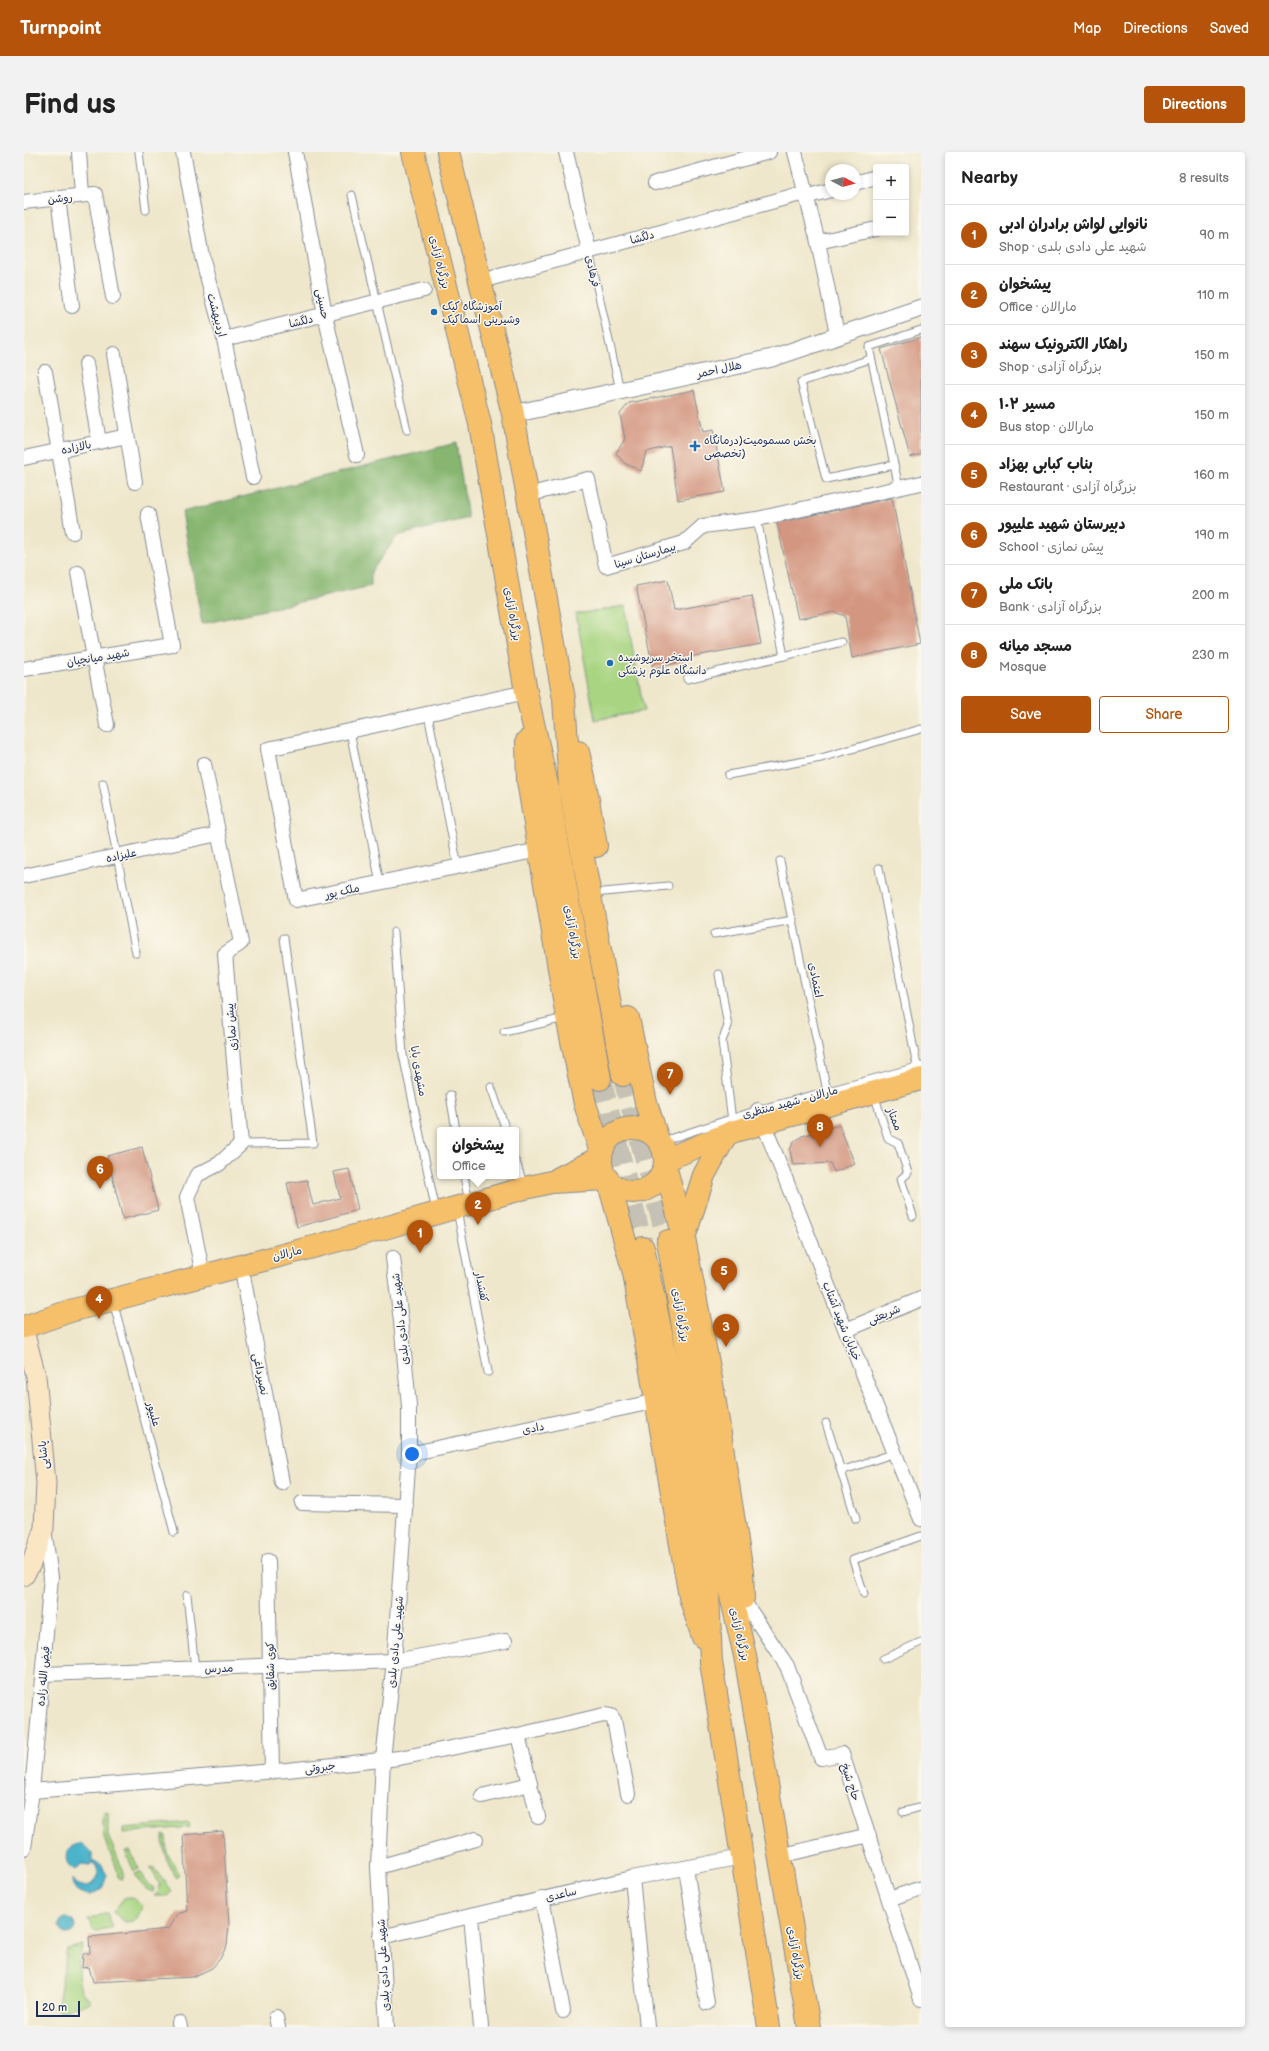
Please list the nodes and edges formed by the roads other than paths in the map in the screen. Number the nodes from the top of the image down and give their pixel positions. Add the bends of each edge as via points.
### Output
1 (79, 152) edge
2 (139, 152) edge
3 (183, 152) edge
4 (295, 152) edge
5 (413, 152) edge
6 (448, 152) edge
7 (566, 152) edge
8 (770, 152) edge
9 (795, 152) edge
10 (873, 178) edge
11 (861, 181) edge
12 (655, 183) dead end
13 (825, 191) edge
14 (89, 195) junction
15 (352, 195) dead end
16 (805, 195) junction
17 (58, 198) junction
18 (24, 202) edge
19 (146, 210) dead end
20 (873, 230) edge
21 (818, 242) junction
22 (589, 251) junction
23 (481, 281) junction
24 (424, 290) dead end
25 (114, 298) dead end
26 (377, 303) junction
27 (72, 306) dead end
28 (921, 308) edge
29 (325, 315) junction
30 (921, 330) edge
31 (838, 334) junction
32 (224, 339) junction
33 (114, 354) dead end
34 (870, 359) junction
35 (86, 364) dead end
36 (45, 372) dead end
37 (620, 390) junction
38 (513, 414) junction
39 (407, 430) dead end
40 (127, 436) junction
41 (99, 442) junction
42 (58, 450) junction
43 (357, 455) dead end
44 (24, 458) edge
45 (894, 465) junction
46 (253, 477) dead end
47 (134, 482) dead end
48 (921, 483) edge
49 (899, 488) junction
50 (528, 495) junction
51 (148, 514) dead end
52 (757, 519) junction
53 (74, 532) dead end
54 (78, 573) dead end
55 (842, 642) dead end
56 (784, 656) junction
57 (93, 658) junction
58 (24, 669) edge
59 (687, 679) dead end
60 (526, 692) junction
61 (564, 699) junction
62 (428, 714) junction
63 (107, 725) dead end
64 (921, 729) edge
65 (350, 731) junction
66 (204, 764) dead end
67 (728, 775) dead end
68 (103, 784) dead end
69 (218, 834) junction
70 (539, 850) junction
71 (116, 856) junction
72 (780, 860) dead end
73 (458, 867) junction
74 (879, 868) dead end
75 (24, 876) edge
76 (380, 883) junction
77 (668, 886) dead end
78 (604, 892) junction
79 (793, 920) junction
80 (394, 932) dead end
81 (714, 934) dead end
82 (284, 938) dead end
83 (136, 954) dead end
84 (719, 974) dead end
85 (568, 1017) junction
86 (504, 1032) dead end
87 (920, 1073) edge
88 (623, 1075) tunnel mouth
89 (600, 1079) tunnel mouth
90 (491, 1087) dead end
91 (873, 1092) junction
92 (450, 1095) dead end
93 (828, 1098) junction
94 (646, 1103) junction
95 (760, 1117) junction
96 (591, 1121) junction
97 (455, 1127) edge
98 (505, 1127) edge
99 (731, 1128) junction
100 (241, 1144) junction
101 (662, 1152) junction
102 (601, 1154) junction
103 (437, 1156) edge
104 (519, 1172) edge
105 (445, 1179) edge
106 (463, 1179) edge
107 (608, 1180) junction
108 (551, 1182) junction
109 (524, 1188) junction
110 (674, 1206) junction
111 (454, 1207) junction
112 (913, 1216) dead end
113 (619, 1220) junction
114 (676, 1240) junction
115 (643, 1248) tunnel mouth
116 (393, 1258) dead end
117 (241, 1265) junction
118 (203, 1275) junction
119 (921, 1299) edge
120 (113, 1301) junction
121 (24, 1327) edge
122 (846, 1330) junction
123 (24, 1331) edge
124 (488, 1372) dead end
125 (657, 1401) junction
126 (826, 1423) dead end
127 (895, 1453) junction
128 (410, 1454) junction
129 (841, 1472) junction
130 (282, 1483) dead end
131 (302, 1503) dead end
132 (406, 1505) junction
133 (920, 1516) edge
134 (856, 1519) dead end
135 (44, 1528) junction
136 (174, 1532) dead end
137 (921, 1536) edge
138 (268, 1561) dead end
139 (24, 1576) edge
140 (864, 1594) dead end
141 (187, 1595) dead end
142 (743, 1600) junction
143 (506, 1641) dead end
144 (921, 1642) edge
145 (745, 1656) junction
146 (883, 1659) dead end
147 (394, 1661) junction
148 (711, 1662) junction
149 (270, 1667) junction
150 (195, 1669) junction
151 (43, 1674) junction
152 (518, 1735) junction
153 (383, 1759) junction
154 (272, 1772) junction
155 (530, 1784) junction
156 (32, 1791) junction
157 (628, 1794) dead end
158 (482, 1796) dead end
159 (921, 1807) edge
160 (904, 1812) dead end
161 (538, 1817) dead end
162 (868, 1835) junction
163 (476, 1840) dead end
164 (24, 1848) edge
165 (779, 1856) junction
166 (742, 1858) junction
167 (378, 1867) junction
168 (686, 1868) junction
169 (632, 1878) junction
170 (921, 1888) edge
171 (542, 1898) junction
172 (889, 1899) junction
173 (471, 1916) junction
174 (381, 1937) junction
175 (921, 1999) edge
176 (707, 2003) dead end
177 (563, 2011) dead end
178 (387, 2027) edge
179 (481, 2027) edge
180 (647, 2027) edge
181 (769, 2027) edge
182 (809, 2027) edge

1 - 14 street
2 - 19 lane
3 - 32 street, اردیبهشت via 202,257
4 - 29 street, حسینی
5 - 60 main road, بزرگراه آزادی via 480,424
6 - 23 main road, بزرگراه آزادی
7 - 22 street, فرهادی
8 - 12 street
9 - 16 street
10 - 11 street
13 - 16 street, دلگشا
14 - 17 street, روشن
14 - 25 street
15 - 26 lane
16 - 21 street
16 - 22 street, دلگشا
17 - 18 street, روشن
17 - 27 street
20 - 21 street
21 - 31 street
22 - 23 street, دلگشا
22 - 37 lane, فرهادی
23 - 38 main road, بزرگراه آزادی
24 - 26 street, دلگشا
26 - 29 street, دلگشا
26 - 39 lane
28 - 31 street, هلال احمر
29 - 32 street, دلگشا
29 - 43 street, حسینی
30 - 34 lane via 868,347
31 - 37 street, هلال احمر via 772,358
32 - 46 street, اردیبهشت
33 - 40 street
34 - 45 lane
34 - 45 lane via 801,382 826,479
35 - 41 street
36 - 42 street
37 - 38 street, هلال احمر
38 - 50 main road, بزرگراه آزادی
40 - 41 street, بالازاده
40 - 47 street
41 - 42 street, بالازاده
42 - 44 street, بالازاده
42 - 53 street
45 - 49 lane
48 - 49 street, بیمارستان سینا
49 - 52 street, بیمارستان سینا
50 - 52 street, بیمارستان سینا via 588,479 606,566 684,543 703,526
50 - 61 main road, بزرگراه آزادی
51 - 57 street, شهید میانچیان via 172,645
52 - 56 lane
54 - 57 street
55 - 56 lane
56 - 59 lane
57 - 58 street, شهید میانچیان
57 - 63 street
60 - 62 street
60 - 70 main road via 528,780
60 - 89 main road, بزرگراه آزادی via 548,789
61 - 78 main road, بزرگراه آزادی via 584,778
61 - 88 main road, بزرگراه آزادی via 570,787
62 - 65 street
62 - 73 lane
64 - 67 lane via 821,758
65 - 76 lane
65 - 76 street, ملک پور via 268,749 296,900
66 - 69 street, پیش نمازی
68 - 71 lane
69 - 71 street, علیزاده
69 - 100 street, پیش نمازی via 241,944 225,954
70 - 73 street, ملک پور
70 - 85 main road
71 - 75 street, علیزاده
71 - 83 lane
72 - 79 lane, اعتمادی
73 - 76 street, ملک پور
74 - 87 lane
77 - 78 lane
78 - 94 main road, بزرگراه آزادی
79 - 81 lane
79 - 93 lane, اعتمادی
80 - 103 lane, مشهدی بابا via 403,1055
82 - 100 lane via 313,1143
84 - 99 lane via 728,1026 722,1041
85 - 86 lane
85 - 96 main road via 585,1104
87 - 91 main road, مارالان - شهید منتظری
87 - 93 lane, مارالان - شهید منتظری
90 - 98 lane
91 - 93 main road, مارالان - شهید منتظری
91 - 112 lane, ممتاز via 888,1138 898,1143 908,1173 901,1179
92 - 97 lane
93 - 95 main road, مارالان - شهید منتظری
94 - 96 main road via 636,1117 621,1124 603,1125
94 - 101 main road, بزرگراه آزادی
95 - 99 main road, مارالان - شهید منتظری
95 - 122 street, خیابان شهید آشتاب
96 - 102 main road
99 - 101 main road, مارالان - شهید منتظری
99 - 114 main road via 704,1175
100 - 118 street via 220,1164 197,1175 187,1197
101 - 102 main road via 652,1134 644,1130 627,1128 611,1136
101 - 107 main road via 657,1181 641,1191 623,1190
101 - 110 main road, بزرگراه آزادی
102 - 107 main road via 602,1168
102 - 108 main road, مارالان
104 - 109 lane
105 - 111 lane, مشهدی بابا
106 - 111 lane
107 - 108 main road, مارالان
107 - 113 main road
108 - 109 main road, مارالان
109 - 111 main road, مارالان
110 - 113 main road via 658,1199 640,1201 622,1213
110 - 114 main road, بزرگراه آزادی
111 - 117 main road, مارالان
111 - 124 lane, کفشدار
113 - 125 main road via 634,1273
114 - 142 main road via 712,1384 742,1572
114 - 145 main road, بزرگراه آزادی via 729,1587
115 - 148 main road, بزرگراه آزادی via 668,1365 708,1591
116 - 128 street, شهید علی دادی بلدی via 409,1406
117 - 118 main road, مارالان
117 - 130 street, نصیرداغی
118 - 120 main road, مارالان
119 - 122 street, شریعتی
120 - 121 main road, مارالان via 70,1311
120 - 136 lane, علیپور
122 - 127 street, خیابان شهید آشتاب
123 - 135 main road, پاشایی via 36,1376 46,1483
125 - 128 street, دادی
125 - 148 main road via 690,1597
126 - 129 lane
127 - 129 lane
127 - 133 street, خیابان شهید آشتاب
128 - 132 street, شهید علی دادی بلدی
129 - 134 lane
131 - 132 street
132 - 147 street, شهید علی دادی بلدی
135 - 139 main road, پاشایی
135 - 151 street, فیض الله زاده via 52,1577
137 - 140 lane via 853,1560
138 - 149 street, کوی شقایق
141 - 150 lane
142 - 145 main road
142 - 162 street, حاج شیخ via 787,1666 821,1758 842,1754
143 - 147 street, مدرس
144 - 146 lane
145 - 165 main road, بزرگراه آزادی
147 - 149 street, مدرس
147 - 153 street, شهید علی دادی بلدی
148 - 166 main road, بزرگراه آزادی
149 - 150 street, مدرس
149 - 154 street, کوی شقایق
150 - 151 street, مدرس
151 - 156 street, فیض الله زاده
152 - 153 street, جبروتی
152 - 155 street
152 - 157 street, جبروتی via 604,1715 611,1716 614,1720
153 - 154 street, جبروتی
153 - 167 street, شهید علی دادی بلدی
154 - 156 street, جبروتی
155 - 158 street
155 - 161 street
156 - 164 street, فیض الله زاده
159 - 160 lane
162 - 165 street
162 - 172 street, حاج شیخ
163 - 167 street
165 - 182 main road, بزرگراه آزادی
166 - 168 street, ساعدی
166 - 181 main road, بزرگراه آزادی
167 - 174 street, شهید علی دادی بلدی
168 - 169 street, ساعدی
168 - 176 street
169 - 171 street, ساعدی
169 - 180 street
170 - 172 street
171 - 173 street, ساعدی
171 - 177 street
172 - 175 street, حاج شیخ
173 - 174 street, ساعدی
173 - 179 street
174 - 178 street, شهید علی دادی بلدی

